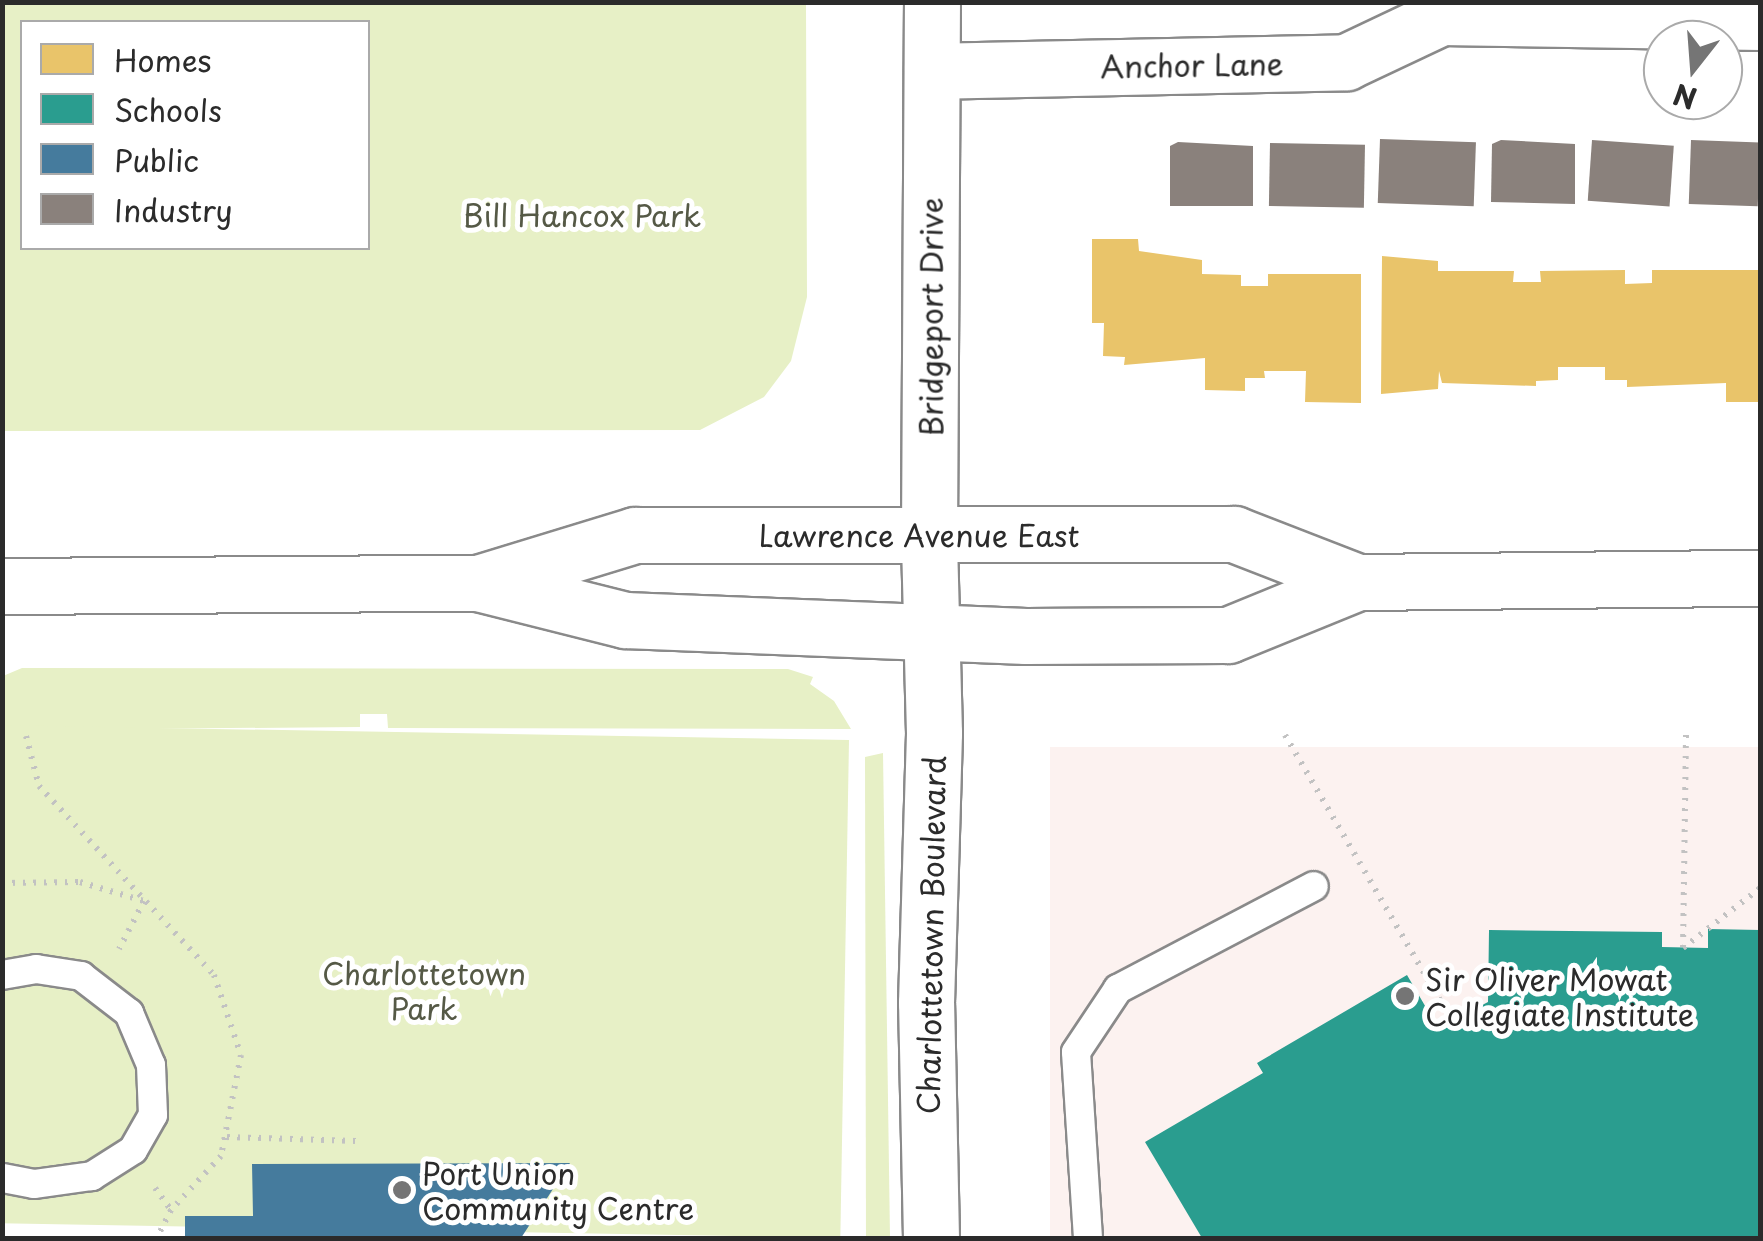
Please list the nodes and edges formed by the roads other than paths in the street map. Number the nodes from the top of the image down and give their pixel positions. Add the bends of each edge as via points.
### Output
1 (932, 2) edge
2 (1441, 10) edge
3 (1760, 22) edge
4 (932, 71) junction
5 (928, 536) junction
6 (1760, 578) edge
7 (1358, 582) junction
8 (478, 584) junction
9 (2, 586) edge
10 (933, 631) junction
11 (1314, 886) dead end
12 (2, 975) edge
13 (2, 1178) edge
14 (931, 1238) edge
15 (1088, 1238) edge

1 - 4 main road, Bridgeport Drive
2 - 3 main road
2 - 4 main road, Anchor Lane via 1346,62
4 - 5 main road, Bridgeport Drive
5 - 7 main road, Lawrence Avenue East via 1234,534
5 - 8 main road, Lawrence Avenue East via 636,535
5 - 10 main road, Bridgeport Drive
6 - 7 main road, Lawrence Avenue East
7 - 10 main road, Lawrence Avenue East via 1228,634
8 - 9 main road, Lawrence Avenue East
8 - 10 main road, Lawrence Avenue East via 625,620
10 - 14 main road, Charlottetown Boulevard via 926,1004
11 - 15 lane via 1118,989 1076,1052
12 - 13 lane via 36,970 81,976 130,1012 150,1065 153,1115 133,1150 92,1176 34,1184

